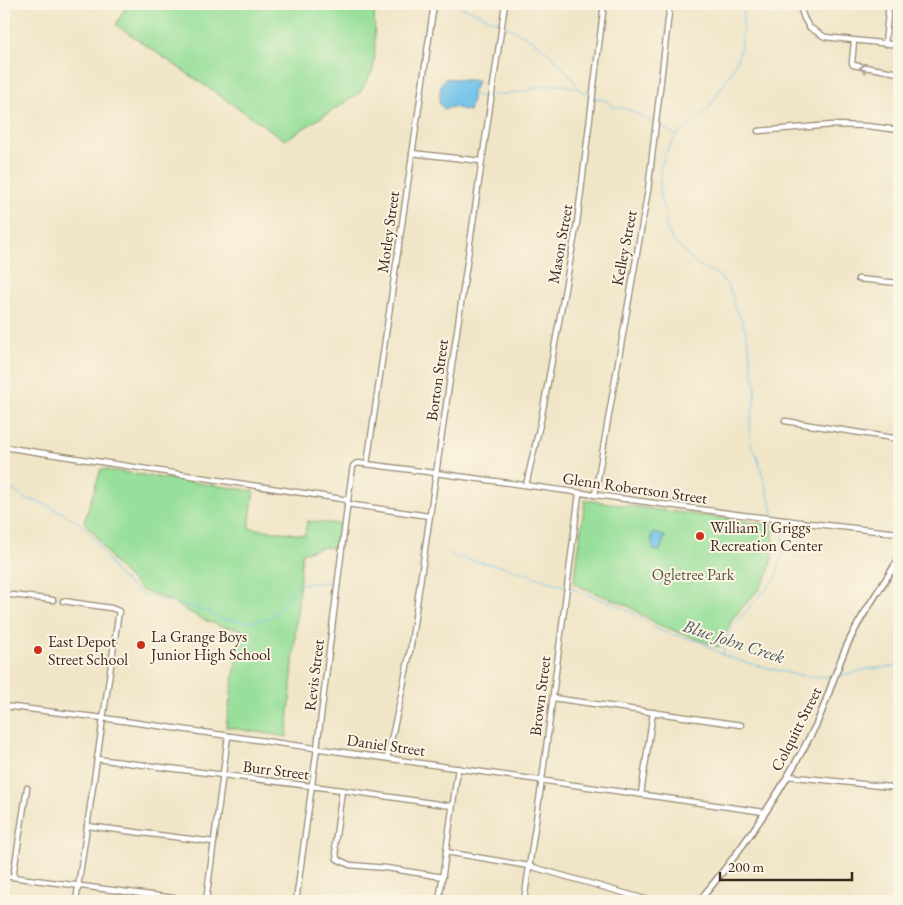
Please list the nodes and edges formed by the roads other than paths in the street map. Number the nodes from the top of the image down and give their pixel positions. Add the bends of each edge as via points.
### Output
1 (434, 4) edge
2 (505, 4) edge
3 (604, 4) edge
4 (670, 4) edge
5 (799, 4) edge
6 (889, 4) edge
7 (854, 41) junction
8 (886, 44) junction
9 (899, 45) edge
10 (899, 73) edge
11 (899, 130) edge
12 (758, 131) dead end
13 (412, 154) junction
14 (481, 161) junction
15 (858, 279) dead end
16 (899, 283) edge
17 (785, 421) dead end
18 (899, 440) edge
19 (4, 448) edge
20 (367, 464) junction
21 (436, 474) junction
22 (526, 485) junction
23 (579, 494) junction
24 (594, 495) junction
25 (348, 502) junction
26 (429, 516) junction
27 (899, 533) edge
28 (899, 560) edge
29 (5, 594) edge
30 (54, 600) dead end
31 (63, 601) dead end
32 (4, 612) edge
33 (553, 698) junction
34 (4, 706) edge
35 (653, 712) junction
36 (103, 718) junction
37 (741, 725) dead end
38 (228, 736) junction
39 (317, 748) junction
40 (387, 758) junction
41 (97, 760) junction
42 (458, 768) junction
43 (222, 775) junction
44 (787, 776) junction
45 (542, 780) junction
46 (312, 787) junction
47 (27, 788) dead end
48 (899, 788) edge
49 (342, 790) junction
50 (641, 794) junction
51 (452, 806) junction
52 (764, 812) junction
53 (87, 826) junction
54 (214, 842) junction
55 (446, 852) junction
56 (529, 866) junction
57 (4, 876) edge
58 (14, 877) junction
59 (443, 877) junction
60 (79, 885) junction
61 (76, 901) edge
62 (197, 901) edge
63 (206, 901) edge
64 (296, 901) edge
65 (439, 901) edge
66 (524, 901) edge
67 (652, 901) edge
68 (699, 901) edge

1 - 13 street, Motley Street
2 - 14 street, Borton Street
3 - 22 street, Mason Street via 577,222
4 - 24 street, Kelley Street via 648,190
5 - 7 street via 809,27 825,37
6 - 8 street
7 - 8 street
10 -> 7 street via 853,65
8 - 9 street
11 - 12 street via 832,124
13 - 14 street
13 - 20 street, Motley Street
14 - 21 street, Borton Street
15 - 16 street
17 - 18 street
19 - 25 street
20 - 21 street, Glenn Robertson Street
20 - 25 street, Revis Street via 353,466
21 - 22 street, Glenn Robertson Street
21 - 26 street, Borton Street
22 - 23 street, Glenn Robertson Street
23 - 24 street, Glenn Robertson Street
23 - 33 street, Brown Street
24 - 27 street, Glenn Robertson Street
25 - 26 street
25 - 39 street, Revis Street
26 - 40 street, Borton Street via 410,651
28 - 44 street, Colquitt Street via 854,631 816,723
29 - 30 street
29 - 32 street
31 - 36 street via 119,611
33 - 35 street
33 - 45 street, Brown Street
34 - 36 street, Daniel Street
35 - 37 street
35 - 50 street
36 - 38 street, Daniel Street
36 - 41 street
38 - 39 street, Daniel Street
38 - 43 street
39 - 40 street, Daniel Street
39 - 46 street, Revis Street
40 - 42 street, Daniel Street
41 - 43 street, Burr Street
41 - 53 street
42 - 45 street, Daniel Street
42 - 51 street
43 - 46 street, Burr Street
43 - 54 street
44 - 48 street
44 - 52 street, Colquitt Street
45 - 50 street, Daniel Street
45 - 56 street, Brown Street
46 - 49 street, Burr Street
46 - 64 street, Revis Street
47 - 58 street
49 - 51 street, Burr Street
49 - 59 street via 335,844 337,859 350,865
50 - 52 street, Daniel Street
51 - 55 street
52 - 68 street, Colquitt Street
53 - 54 street
53 - 60 street
54 - 63 street
55 - 56 street
55 - 59 street
56 - 66 street, Brown Street
56 - 67 street
57 - 58 street
58 - 60 street
59 - 65 street
60 - 61 street
60 - 62 street

